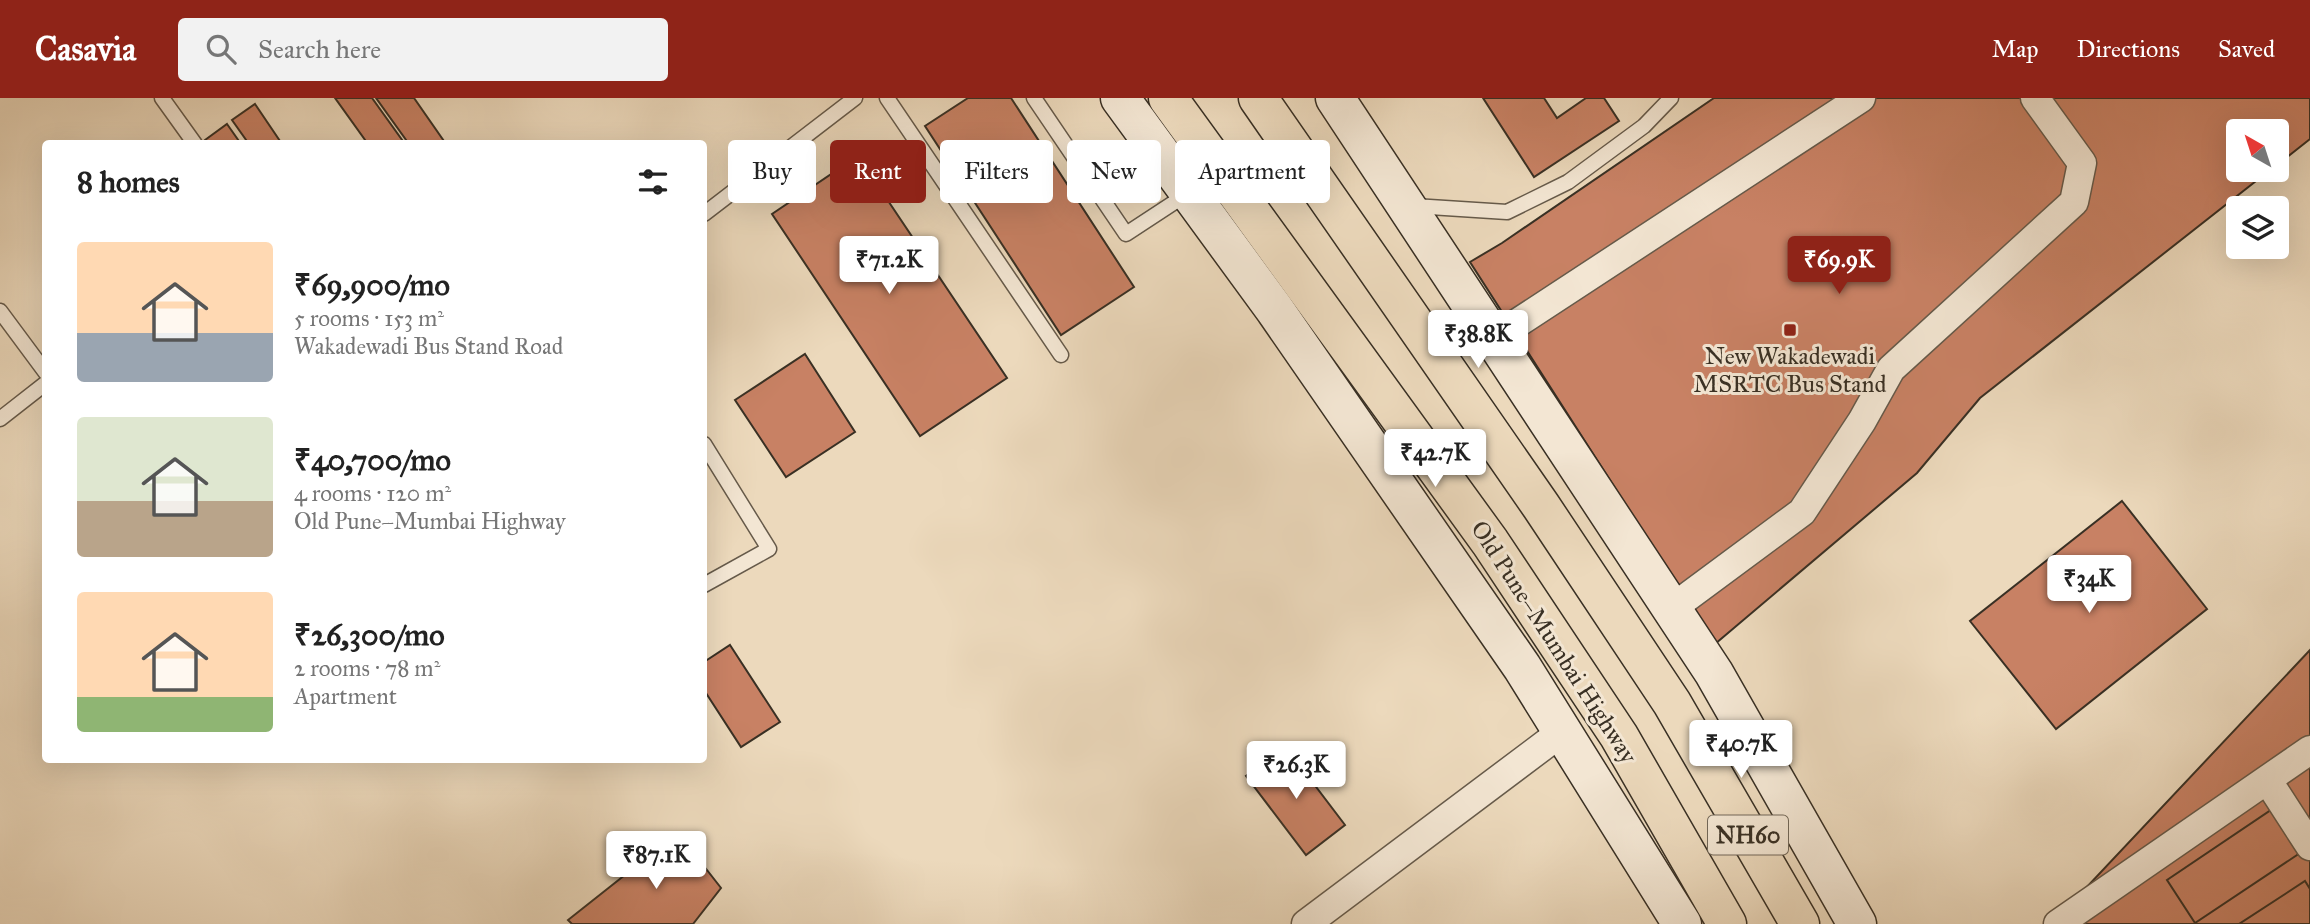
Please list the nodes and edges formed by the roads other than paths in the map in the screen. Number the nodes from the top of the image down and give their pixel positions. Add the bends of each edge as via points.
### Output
1 (162, 98) edge
2 (855, 98) edge
3 (887, 98) edge
4 (1034, 98) edge
5 (1119, 98) edge
6 (1168, 98) edge
7 (1258, 98) edge
8 (1335, 98) edge
9 (1671, 98) edge
10 (1861, 98) edge
11 (2035, 98) edge
12 (192, 140) edge
13 (1175, 174) edge
14 (1175, 202) edge
15 (1196, 203) edge
16 (1405, 205) junction
17 (707, 212) edge
18 (0, 311) edge
19 (1493, 339) junction
20 (1061, 355) dead end
21 (42, 368) edge
22 (42, 386) edge
23 (0, 419) edge
24 (707, 449) edge
25 (707, 583) edge
26 (1671, 609) junction
27 (1563, 731) junction
28 (2310, 750) edge
29 (2268, 781) junction
30 (2310, 846) edge
31 (1306, 924) edge
32 (1682, 924) edge
33 (1727, 924) edge
34 (1800, 924) edge
35 (1857, 924) edge
36 (2059, 924) edge

1 - 12 lane
2 - 17 lane
3 - 20 lane
4 - 14 lane via 1126,234
5 - 13 street
6 - 33 highway, Old Pune–Mumbai Highway / NH60 via 1490,542 1619,736
7 - 34 highway, NH60 via 1672,703
8 - 16 street
9 - 16 lane via 1644,126 1568,182 1507,212
10 - 19 street
11 - 26 street via 2082,163 2074,202 1891,369 1802,512
15 - 27 street
16 - 19 street
18 - 21 lane
19 - 26 street
22 - 23 lane
24 - 25 lane via 769,549
26 - 35 street via 1714,673
27 - 31 street
27 - 32 street
28 - 29 street
29 - 30 street
29 - 36 street

